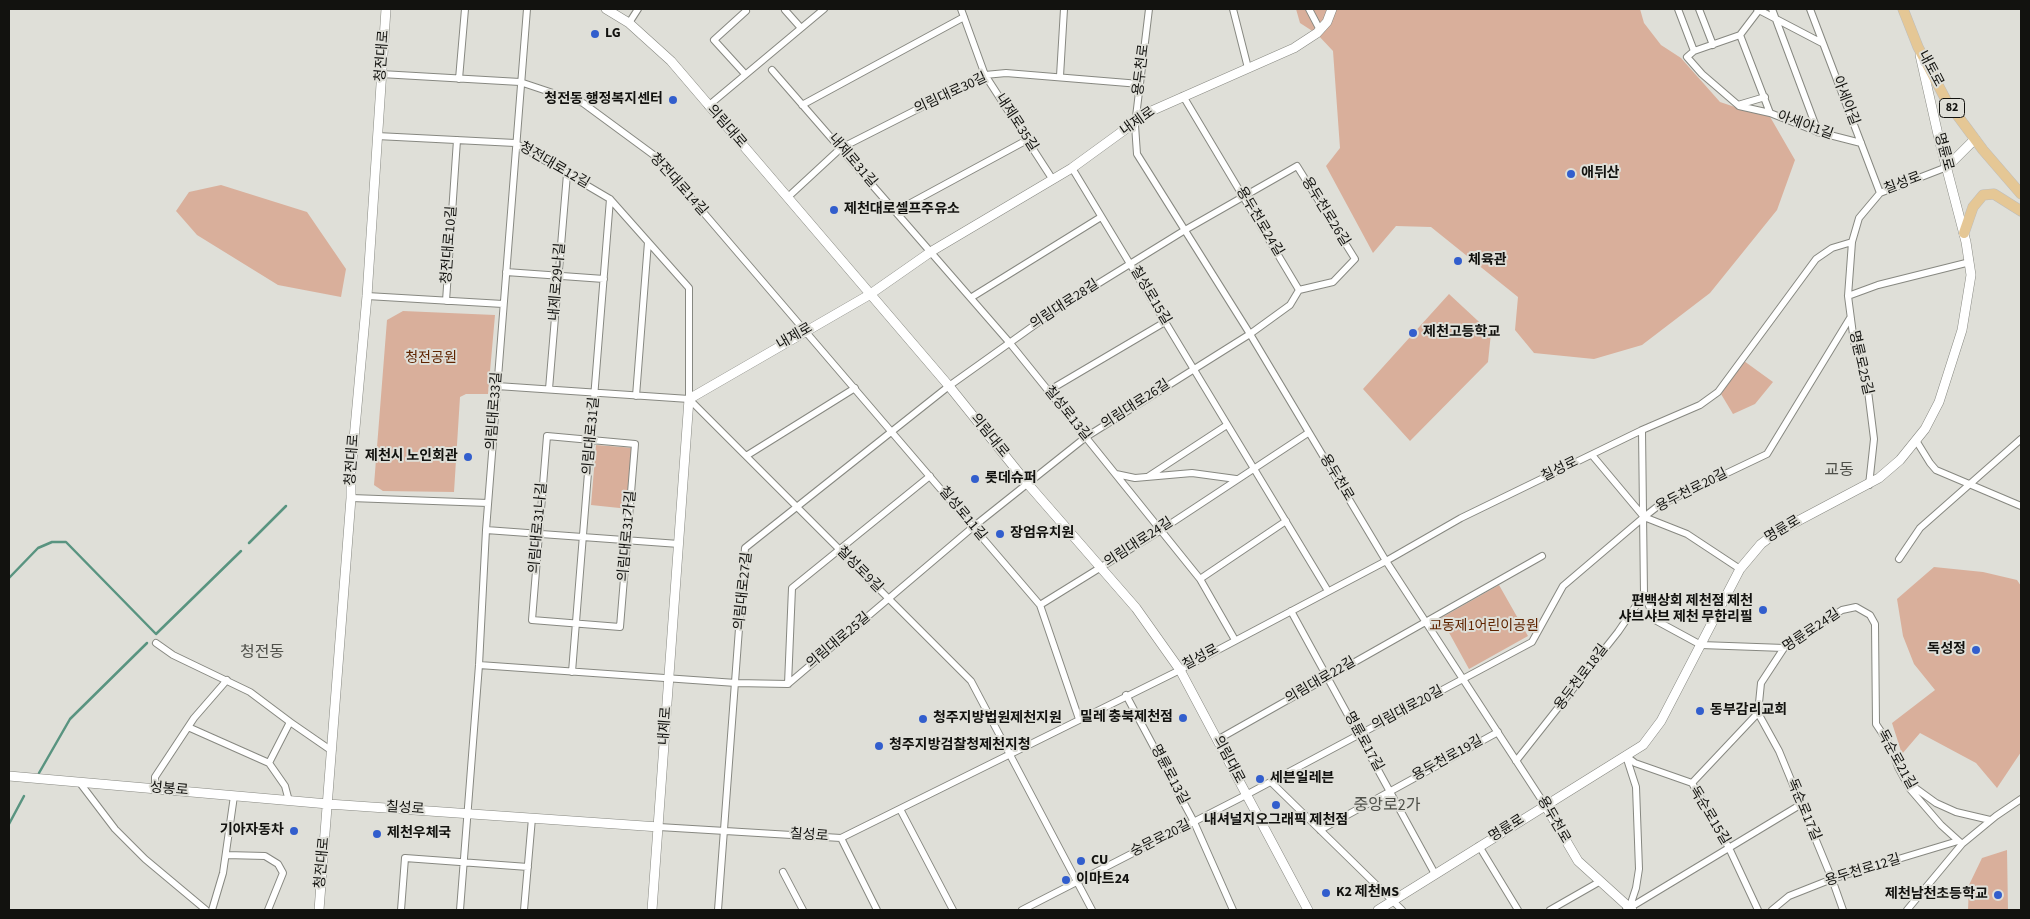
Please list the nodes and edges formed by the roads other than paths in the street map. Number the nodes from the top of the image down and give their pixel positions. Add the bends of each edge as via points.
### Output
1 (386, 9) edge
2 (527, 9) edge
3 (606, 9) edge
4 (638, 9) edge
5 (824, 9) edge
6 (960, 9) edge
7 (1064, 9) edge
8 (1149, 9) edge
9 (1233, 9) edge
10 (1309, 9) edge
11 (1332, 9) edge
12 (1678, 9) edge
13 (1699, 9) edge
14 (1772, 9) edge
15 (1810, 9) edge
16 (1903, 9) edge
17 (746, 10) dead end
18 (785, 10) dead end
19 (1758, 10) edge
20 (465, 12) edge
21 (964, 17) junction
22 (1775, 19) junction
23 (629, 23) junction
24 (801, 28) junction
25 (1320, 30) junction
26 (1740, 35) junction
27 (1822, 42) junction
28 (1713, 45) junction
29 (1918, 48) junction
30 (1694, 51) junction
31 (1248, 68) junction
32 (772, 70) dead end
33 (381, 74) junction
34 (745, 74) junction
35 (985, 76) junction
36 (1060, 76) junction
37 (459, 78) junction
38 (520, 82) junction
39 (1140, 84) junction
40 (1184, 96) junction
41 (1765, 97) junction
42 (802, 105) junction
43 (1738, 105) junction
44 (708, 106) junction
45 (1770, 113) junction
46 (1135, 124) junction
47 (1818, 132) junction
48 (377, 136) junction
49 (1975, 139) junction
50 (457, 140) junction
51 (1027, 140) junction
52 (516, 143) junction
53 (1861, 143) junction
54 (841, 148) junction
55 (1947, 167) junction
56 (1072, 168) junction
57 (567, 174) junction
58 (1053, 180) junction
59 (1880, 193) junction
60 (2021, 194) edge
61 (1243, 196) junction
62 (788, 197) junction
63 (610, 199) junction
64 (896, 211) junction
65 (2021, 211) edge
66 (1102, 217) junction
67 (1185, 230) junction
68 (1964, 233) junction
69 (648, 242) junction
70 (1852, 242) junction
71 (932, 251) junction
72 (1970, 262) junction
73 (1130, 265) junction
74 (506, 272) junction
75 (558, 276) junction
76 (604, 279) junction
77 (1299, 290) junction
78 (869, 295) junction
79 (367, 296) junction
80 (1848, 296) junction
81 (972, 298) junction
82 (446, 301) junction
83 (503, 304) junction
84 (1850, 318) junction
85 (1165, 322) junction
86 (806, 330) junction
87 (1250, 334) junction
88 (1009, 342) junction
89 (1194, 369) junction
90 (497, 386) junction
91 (949, 386) junction
92 (855, 388) junction
93 (548, 389) junction
94 (1048, 391) junction
95 (596, 393) junction
96 (636, 396) junction
97 (689, 399) junction
98 (1228, 425) junction
99 (1642, 430) junction
100 (892, 432) junction
101 (1308, 433) junction
102 (1086, 437) junction
103 (591, 439) junction
104 (2021, 439) edge
105 (1916, 442) junction
106 (1592, 455) junction
107 (746, 456) junction
108 (1253, 467) junction
109 (1116, 474) junction
110 (930, 476) junction
111 (1148, 477) junction
112 (1236, 478) junction
113 (1027, 484) junction
114 (1869, 484) junction
115 (1971, 484) junction
116 (351, 498) junction
117 (488, 503) junction
118 (2021, 506) edge
119 (795, 507) junction
120 (1644, 517) junction
121 (1286, 521) junction
122 (973, 527) junction
123 (486, 530) junction
124 (1161, 530) junction
125 (539, 534) junction
126 (583, 537) junction
127 (628, 540) junction
128 (679, 544) junction
129 (839, 550) junction
130 (1542, 556) dead end
131 (1899, 559) dead end
132 (1386, 561) junction
133 (1102, 567) junction
134 (1740, 568) junction
135 (1200, 579) junction
136 (1328, 591) junction
137 (1644, 594) junction
138 (888, 599) junction
139 (1040, 605) junction
140 (1856, 606) joint
141 (1291, 611) junction
142 (1425, 621) junction
143 (576, 623) junction
144 (1235, 640) junction
145 (156, 643) dead end
146 (1701, 644) junction
147 (1784, 648) junction
148 (479, 665) junction
149 (1180, 670) junction
150 (572, 672) junction
151 (1327, 677) junction
152 (670, 678) junction
153 (1463, 679) junction
154 (227, 680) junction
155 (736, 683) junction
156 (788, 684) junction
157 (1126, 695) junction
158 (1758, 713) junction
159 (1079, 719) junction
160 (290, 722) junction
161 (188, 727) junction
162 (1498, 732) junction
163 (1359, 735) junction
164 (1217, 740) junction
165 (332, 751) junction
166 (1009, 754) junction
167 (1626, 756) junction
168 (1516, 761) junction
169 (269, 763) junction
170 (9, 776) edge
171 (1270, 782) junction
172 (1905, 782) junction
173 (80, 783) junction
174 (1692, 783) junction
175 (154, 789) junction
176 (1390, 791) junction
177 (1246, 795) junction
178 (234, 796) junction
179 (2021, 799) edge
180 (289, 800) junction
181 (328, 804) junction
182 (1545, 805) junction
183 (1800, 805) junction
184 (900, 809) junction
185 (467, 814) junction
186 (532, 818) junction
187 (1990, 820) junction
188 (1194, 822) junction
189 (659, 827) junction
190 (1320, 830) junction
191 (724, 831) junction
192 (840, 838) junction
193 (1960, 842) junction
194 (1479, 846) junction
195 (1729, 848) junction
196 (226, 855) junction
197 (463, 862) junction
198 (528, 867) junction
199 (782, 872) dead end
200 (1435, 874) junction
201 (1832, 879) junction
202 (1077, 882) junction
203 (1599, 882) junction
204 (1393, 901) junction
205 (1306, 908) edge
206 (206, 910) edge
207 (212, 910) edge
208 (268, 910) edge
209 (319, 910) edge
210 (401, 910) edge
211 (460, 910) edge
212 (524, 910) edge
213 (652, 910) edge
214 (718, 910) edge
215 (803, 910) edge
216 (877, 910) edge
217 (953, 910) edge
218 (1022, 910) edge
219 (1092, 910) edge
220 (1233, 910) edge
221 (1317, 910) edge
222 (1378, 910) edge
223 (1402, 910) edge
224 (1518, 910) edge
225 (1550, 910) edge
226 (1629, 910) edge
227 (1758, 910) edge
228 (1772, 910) edge
229 (1842, 910) edge
230 (1907, 910) edge

1 - 33 street, 청전대로
2 - 38 street, 의림대로33길
3 - 23 street, 의림대로
4 - 23 street
5 - 24 street
6 - 21 street, 내제로35길
7 - 36 street
8 - 39 street, 용두천로
9 - 31 street
10 - 25 street
11 - 25 street, 내제로
12 - 30 street
13 - 28 street
14 - 22 street
15 - 27 street, 아세아길
16 - 29 main road, 내토로 / 82
17 - 34 street via 714,40
18 - 24 street
19 - 22 street
19 - 26 street
20 - 37 street
21 - 35 street, 내제로35길
21 - 42 street
22 - 27 street
22 - 47 street
23 - 44 street, 의림대로 via 671,61
24 - 34 street
25 - 31 street, 내제로 via 1294,48
26 - 28 street
26 - 41 street
27 - 53 street, 아세아길
28 - 30 street
29 - 49 main road, 내토로 / 82 via 1946,100
29 - 55 street, 명륜로
30 - 43 street via 1686,57
31 - 40 street, 내제로
32 - 42 street, 내제로31길
33 - 37 street, 청전대로14길
33 - 48 street, 청전대로
34 - 44 street
35 - 36 street, 의림대로30길 via 1006,73
35 - 51 street, 내제로35길
35 - 54 street, 의림대로30길
36 - 39 street, 의림대로30길
37 - 38 street, 청전대로14길
38 - 52 street, 의림대로33길
38 - 86 street, 청전대로14길 via 582,104 654,156
39 - 46 street, 용두천로
40 - 46 street, 내제로 via 1150,112
40 - 61 street, 용두천로24길
41 - 43 street, 아세아1길
41 - 45 street, 아세아1길
42 - 54 street, 내제로31길
43 - 45 street
44 - 62 street, 의림대로
45 - 47 street, 아세아1길
46 - 56 street, 내제로
46 - 67 street, 용두천로 via 1137,154
47 - 53 street, 아세아1길
48 - 50 street, 청전대로12길
48 - 79 street, 청전대로
49 - 55 street
49 - 60 main road, 내토로 / 82
50 - 52 street, 청전대로12길
50 - 82 street, 청전대로10길
51 - 58 street, 내제로35길
51 - 64 street
52 - 57 street, 청전대로12길
52 - 74 street, 의림대로33길
53 - 59 street, 아세아길
54 - 62 street, 의림대로30길
54 - 64 street, 내제로31길
55 - 59 street, 칠성로
55 - 68 street, 명륜로
56 - 58 street, 내제로
56 - 66 street, 칠성로15길
57 - 63 street, 청전대로12길
57 - 75 street, 내제로29나길
58 - 71 street, 내제로
59 - 70 street, 칠성로 via 1859,218
61 - 67 street, 용두천로26길
61 - 77 street, 용두천로24길
61 - 77 street, 용두천로26길 via 1297,166 1355,259 1333,282
62 - 78 street, 의림대로
63 - 69 street, 청전대로12길
63 - 76 street, 의림대로31길
64 - 71 street, 내제로31길
65 - 68 main road via 1994,194 1983,194 1973,207
66 - 73 street, 칠성로15길
66 - 81 street
67 - 73 street, 의림대로28길
67 - 87 street, 용두천로
68 - 72 street, 명륜로
69 - 96 street
69 - 97 street, 청전대로12길 via 689,288
70 - 80 street, 명륜로25길
70 - 99 street, 칠성로 via 1832,248 1816,259 1718,392 1700,405
71 - 78 street, 내제로
71 - 81 street, 칠성로13길
72 - 80 street via 1878,285
72 - 105 street, 명륜로 via 1962,330 1939,402
73 - 85 street, 칠성로15길
73 - 88 street, 의림대로28길
74 - 75 street
74 - 83 street, 의림대로33길
75 - 76 street
75 - 93 street, 내제로29나길
76 - 95 street, 의림대로31길
77 - 87 street via 1290,305
78 - 86 street, 내제로
78 - 91 street, 의림대로
79 - 82 street, 청전대로10길
79 - 116 street, 청전대로
80 - 84 street, 명륜로25길
81 - 88 street, 칠성로13길
82 - 83 street
83 - 90 street, 의림대로33길
84 - 114 street, 명륜로25길 via 1868,391 1874,439
84 - 120 street, 용두천로20길 via 1767,454 1658,506
85 - 89 street, 칠성로15길
85 - 94 street
86 - 92 street, 칠성로11길
86 - 97 street, 내제로
87 - 89 street, 의림대로26길
87 - 101 street, 용두천로
88 - 91 street, 의림대로28길
88 - 94 street, 칠성로13길
89 - 98 street, 칠성로15길
89 - 102 street, 의림대로26길
90 - 93 street
90 - 117 street, 의림대로33길
91 - 100 street, 의림대로27길
91 - 113 street, 의림대로
92 - 100 street, 칠성로11길
92 - 107 street
93 - 95 street
94 - 102 street, 칠성로13길
95 - 96 street
95 - 103 street, 의림대로31길
96 - 97 street
97 - 107 street, 칠성로9길
97 - 128 street, 내제로
98 - 108 street, 칠성로15길
98 - 111 street
99 - 106 street, 칠성로
99 - 120 street
100 - 110 street, 칠성로11길
100 - 119 street, 의림대로27길
101 - 108 street, 의림대로24길
101 - 132 street, 용두천로
102 - 109 street, 칠성로13길
102 - 113 street, 의림대로26길
103 - 125 street, 의림대로31나길 via 547,436
103 - 126 street, 의림대로31길
103 - 127 street, 의림대로31가길 via 635,444
104 - 115 street
105 - 114 street, 명륜로 via 1900,460
105 - 115 street via 1936,470
106 - 120 street
106 - 132 street, 칠성로 via 1461,518
107 - 119 street, 칠성로9길
108 - 112 street, 의림대로24길
108 - 121 street, 칠성로15길
109 - 111 street
109 - 124 street, 칠성로13길
110 - 122 street, 칠성로11길
110 - 129 street
111 - 112 street via 1192,473
112 - 124 street, 의림대로24길
113 - 122 street, 의림대로25길
113 - 133 street, 의림대로
114 - 134 street, 명륜로 via 1777,532 1760,544
115 - 118 street
115 - 131 street via 1917,532
116 - 117 street
116 - 165 street, 청전대로
117 - 123 street, 의림대로33길
119 - 129 street, 칠성로9길
119 - 155 street, 의림대로27길 via 745,548
120 - 134 street via 1687,534
120 - 137 street
120 - 153 street, 용두천로20길 via 1563,586 1532,642
121 - 135 street
121 - 136 street, 칠성로15길
122 - 138 street, 의림대로25길
122 - 139 street, 칠성로11길
123 - 125 street
123 - 148 street, 의림대로33길
124 - 133 street, 의림대로24길
124 - 135 street, 칠성로13길
125 - 126 street
125 - 143 street, 의림대로31나길 via 532,620
126 - 127 street
126 - 143 street, 의림대로31길
127 - 128 street
127 - 143 street, 의림대로31가길 via 620,628
128 - 152 street, 내제로
129 - 138 street, 칠성로9길
129 - 156 street via 792,588
130 - 142 street, 의림대로22길
132 - 136 street, 칠성로
132 - 142 street, 용두천로
133 - 139 street, 의림대로24길
133 - 149 street, 의림대로
134 - 146 street, 명륜로
135 - 144 street, 칠성로13길
136 - 141 street, 칠성로
137 - 146 street via 1655,620
137 - 168 street, 용두천로18길
138 - 156 street, 의림대로25길
138 - 166 street, 칠성로9길 via 971,681
139 - 159 street, 칠성로11길
140 - 147 street, 명륜로24길 via 1842,610
140 - 172 street, 독순로21길 via 1870,615 1874,624 1876,724 1892,750
141 - 144 street, 칠성로
141 - 151 street, 명륜로17길
142 - 151 street, 의림대로22길
142 - 153 street, 용두천로
143 - 150 street, 의림대로31길
144 - 149 street, 칠성로
145 - 154 street via 173,655
146 - 147 street
146 - 167 street, 명륜로 via 1661,721 1643,745
147 - 158 street, 명륜로24길 via 1761,683
148 - 150 street
148 - 185 street, 의림대로33길
149 - 157 street, 칠성로
149 - 164 street, 의림대로
150 - 152 street
151 - 163 street, 명륜로17길
151 - 164 street, 의림대로22길
152 - 155 street
152 - 189 street, 내제로
153 - 162 street, 용두천로
153 - 163 street, 의림대로20길
154 - 160 street via 250,692
154 - 161 street
155 - 156 street
155 - 191 street, 의림대로27길
157 - 159 street, 칠성로
157 - 188 street, 명륜로13길
158 - 174 street
158 - 183 street, 독순로17길 via 1779,751
159 - 166 street, 칠성로
160 - 165 street
160 - 169 street
161 - 169 street
161 - 175 street via 156,777
162 - 168 street, 용두천로
162 - 176 street, 용두천로19길
163 - 171 street, 의림대로20길
163 - 176 street, 명륜로17길
164 - 177 street, 의림대로
165 - 181 street, 청전대로
166 - 184 street, 칠성로
166 - 202 street, 칠성로9길
167 - 174 street, 독순로15길 via 1635,763
167 - 182 street, 명륜로
167 - 226 street via 1636,787 1639,868
168 - 182 street, 용두천로
169 - 180 street via 285,786
170 - 173 street, 성봉로
171 - 177 street, 의림대로20길
171 - 190 street
172 - 187 street via 1956,812
172 - 193 street, 독순로21길 via 1941,825
173 - 175 street, 성봉로
173 - 206 street via 115,829
174 - 195 street, 독순로15길
175 - 178 street, 성봉로
176 - 190 street, 용두천로19길
176 - 200 street, 명륜로17길
177 - 188 street, 숭문로20길
177 - 205 street, 의림대로
178 - 180 street, 성봉로
178 - 196 street
179 - 187 street
180 - 181 street, 성봉로
181 - 185 street, 칠성로
181 - 209 street, 청전대로
182 - 194 street, 명륜로
182 - 203 street, 용두천로 via 1578,862
183 - 195 street
183 - 201 street, 독순로17길
184 - 192 street, 칠성로
184 - 217 street
185 - 186 street, 칠성로
185 - 197 street, 의림대로33길
186 - 189 street, 칠성로
186 - 198 street
187 - 193 street
188 - 202 street, 숭문로20길
188 - 220 street, 명륜로13길
189 - 191 street, 칠성로
189 - 213 street, 내제로
190 - 204 street
191 - 192 street, 칠성로
191 - 214 street, 의림대로27길
192 - 216 street
193 - 201 street, 용두천로12길
193 - 230 street
194 - 200 street, 명륜로
194 - 224 street
195 - 226 street
195 - 227 street, 독순로15길
196 - 207 street
196 - 208 street via 265,856 278,864 283,873
197 - 198 street
197 - 210 street via 405,858
197 - 211 street, 의림대로33길
198 - 212 street
199 - 215 street
200 - 204 street, 명륜로
201 - 228 street, 용두천로12길 via 1789,896
201 - 229 street, 독순로17길
202 - 218 street, 숭문로20길
202 - 219 street, 칠성로9길
203 - 225 street
203 - 226 street, 용두천로
204 - 222 street, 명륜로
204 - 223 street
205 - 221 street

